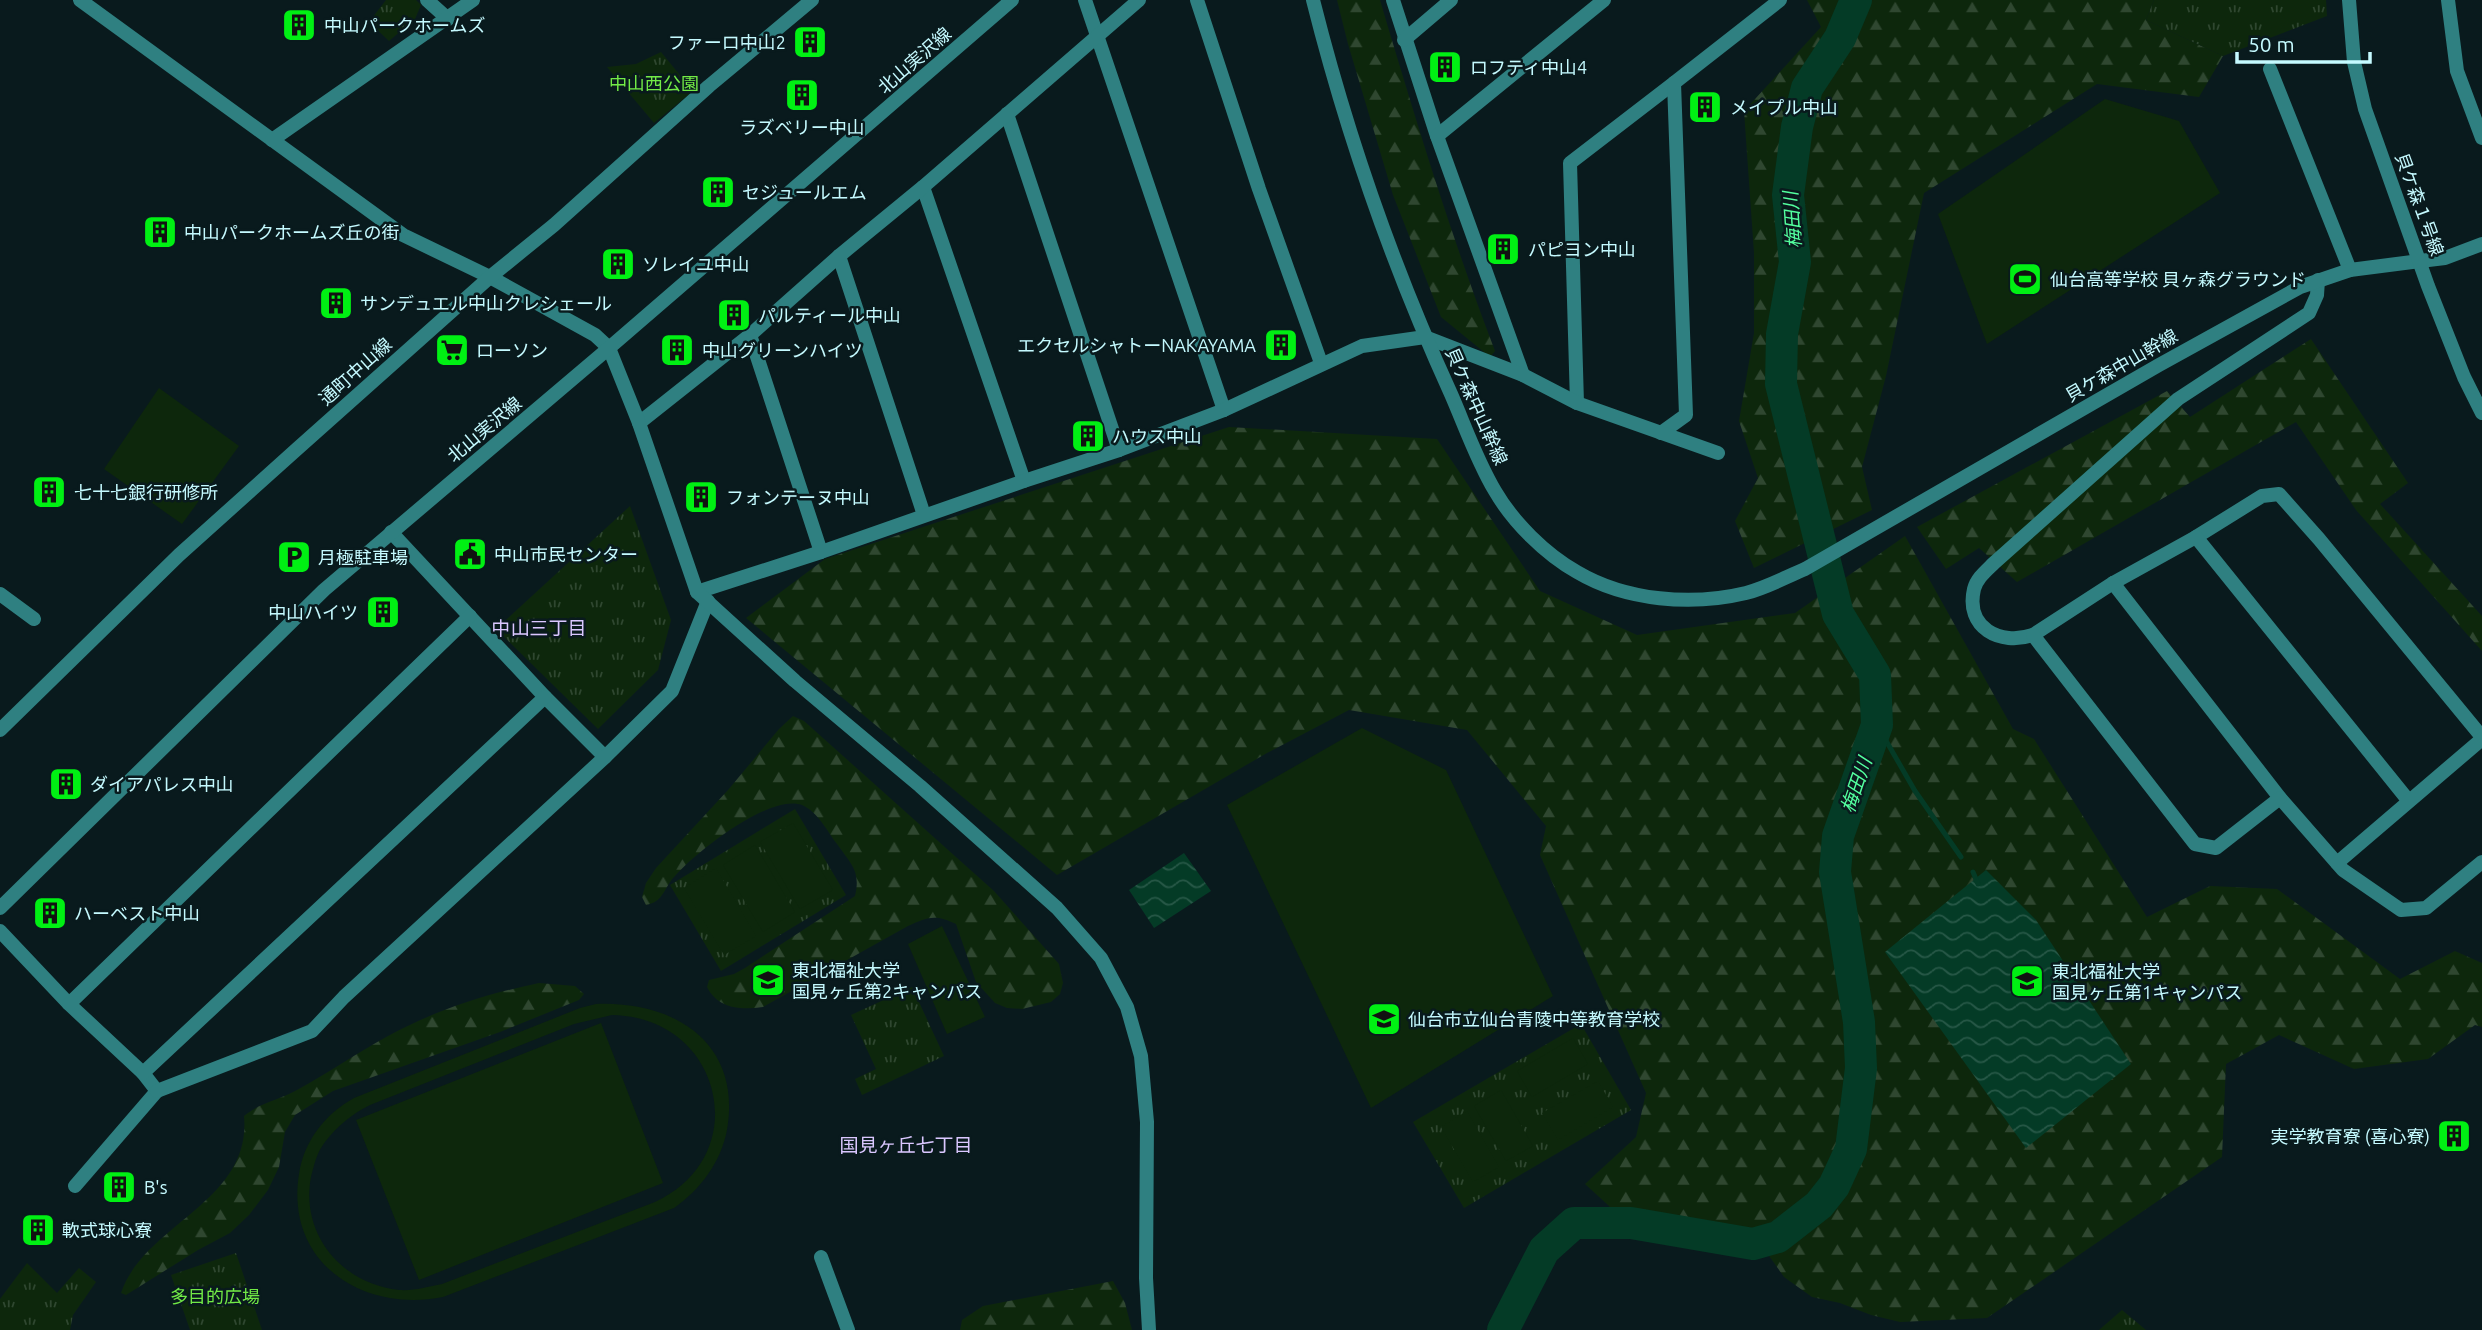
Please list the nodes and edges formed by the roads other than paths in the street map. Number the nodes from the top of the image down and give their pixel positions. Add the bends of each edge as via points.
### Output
1 (80, 0) edge
2 (427, 0) edge
3 (473, 0) edge
4 (811, 0) edge
5 (1012, 0) edge
6 (1085, 0) edge
7 (1139, 0) edge
8 (1197, 0) edge
9 (1313, 0) edge
10 (1393, 0) edge
11 (1451, 0) edge
12 (1604, 0) edge
13 (1780, 0) edge
14 (2349, 0) edge
15 (2448, 0) edge
16 (448, 19) junction
17 (1097, 37) junction
18 (1404, 40) junction
19 (2270, 69) dead end
20 (1674, 83) junction
21 (1007, 114) junction
22 (1437, 136) junction
23 (2482, 138) edge
24 (272, 140) junction
25 (923, 187) junction
26 (2482, 244) edge
27 (839, 256) junction
28 (2420, 261) junction
29 (2350, 270) junction
30 (490, 277) junction
31 (2318, 280) junction
32 (750, 335) junction
33 (1425, 337) junction
34 (609, 348) junction
35 (1321, 363) junction
36 (1523, 374) junction
37 (1577, 403) junction
38 (1224, 410) junction
39 (2482, 413) edge
40 (639, 424) junction
41 (1661, 433) junction
42 (1119, 450) junction
43 (1718, 453) dead end
44 (1024, 481) junction
45 (924, 515) junction
46 (391, 532) junction
47 (2196, 537) junction
48 (821, 552) junction
49 (2113, 583) junction
50 (0, 594) edge
51 (702, 597) junction
52 (470, 616) junction
53 (34, 619) dead end
54 (2033, 635) junction
55 (545, 697) junction
56 (0, 730) edge
57 (2482, 738) edge
58 (605, 757) junction
59 (2280, 798) junction
60 (2408, 800) junction
61 (2482, 862) edge
62 (2337, 863) junction
63 (0, 908) edge
64 (0, 931) edge
65 (69, 1004) junction
66 (144, 1073) junction
67 (158, 1091) junction
68 (75, 1185) dead end
69 (821, 1256) dead end
70 (848, 1330) edge
71 (1149, 1330) edge

1 - 24 street
2 - 16 street
3 - 16 street
4 - 30 street, 通町中山線
5 - 34 street, 北山実沢線
6 - 17 street
7 - 17 street
8 - 35 street
9 - 33 street, 貝ケ森中山幹線 via 1385,235
10 - 18 street
11 - 18 street
12 - 22 street
13 - 20 street
14 - 28 street, 貝ケ森１号線 via 2354,62 2365,108
15 - 23 street via 2457,71
16 - 24 street
17 - 21 street
17 - 38 street
18 - 22 street
19 - 29 street
20 - 37 street via 1570,163
20 - 41 street via 1686,415
21 - 25 street
21 - 42 street
22 - 36 street
24 - 30 street via 403,235
25 - 27 street
25 - 44 street
26 - 28 street, 貝ケ森中山幹線 via 2445,258
27 - 32 street
27 - 45 street
28 - 29 street, 貝ケ森中山幹線
28 - 39 street, 貝ケ森１号線
29 - 31 street, 貝ケ森中山幹線
30 - 34 street via 595,335
30 - 56 street, 通町中山線 via 179,555
31 - 33 street, 貝ケ森中山幹線 via 2159,365 1805,569 1749,593 1706,600 1675,600 1606,585 1577,572 1518,523 1494,490
31 - 54 street via 2309,313 2178,399 1980,577 1974,607 1985,629 1998,638 2018,640
32 - 40 street
32 - 48 street
33 - 35 street via 1362,346
33 - 36 street
34 - 40 street
34 - 46 street, 北山実沢線
35 - 38 street
36 - 37 street
37 - 41 street
38 - 42 street
40 - 51 street
41 - 43 street
42 - 44 street
44 - 45 street
45 - 48 street
46 - 52 street
46 - 63 street, 北山実沢線 via 324,590
47 - 49 street
47 - 57 street via 2262,496 2279,494
47 - 60 street
48 - 51 street
49 - 54 street
49 - 59 street
50 - 53 street
51 - 58 street via 672,691
51 - 71 street via 1057,908 1101,958 1127,1007 1141,1056 1147,1122
52 - 55 street
52 - 65 street
54 - 59 street via 2195,844 2216,848
55 - 58 street
55 - 66 street
57 - 60 street
58 - 67 street via 312,1031
59 - 62 street
60 - 62 street
61 - 62 street via 2426,908 2401,911
64 - 65 street
65 - 66 street
66 - 67 street
67 - 68 street
69 - 70 street

